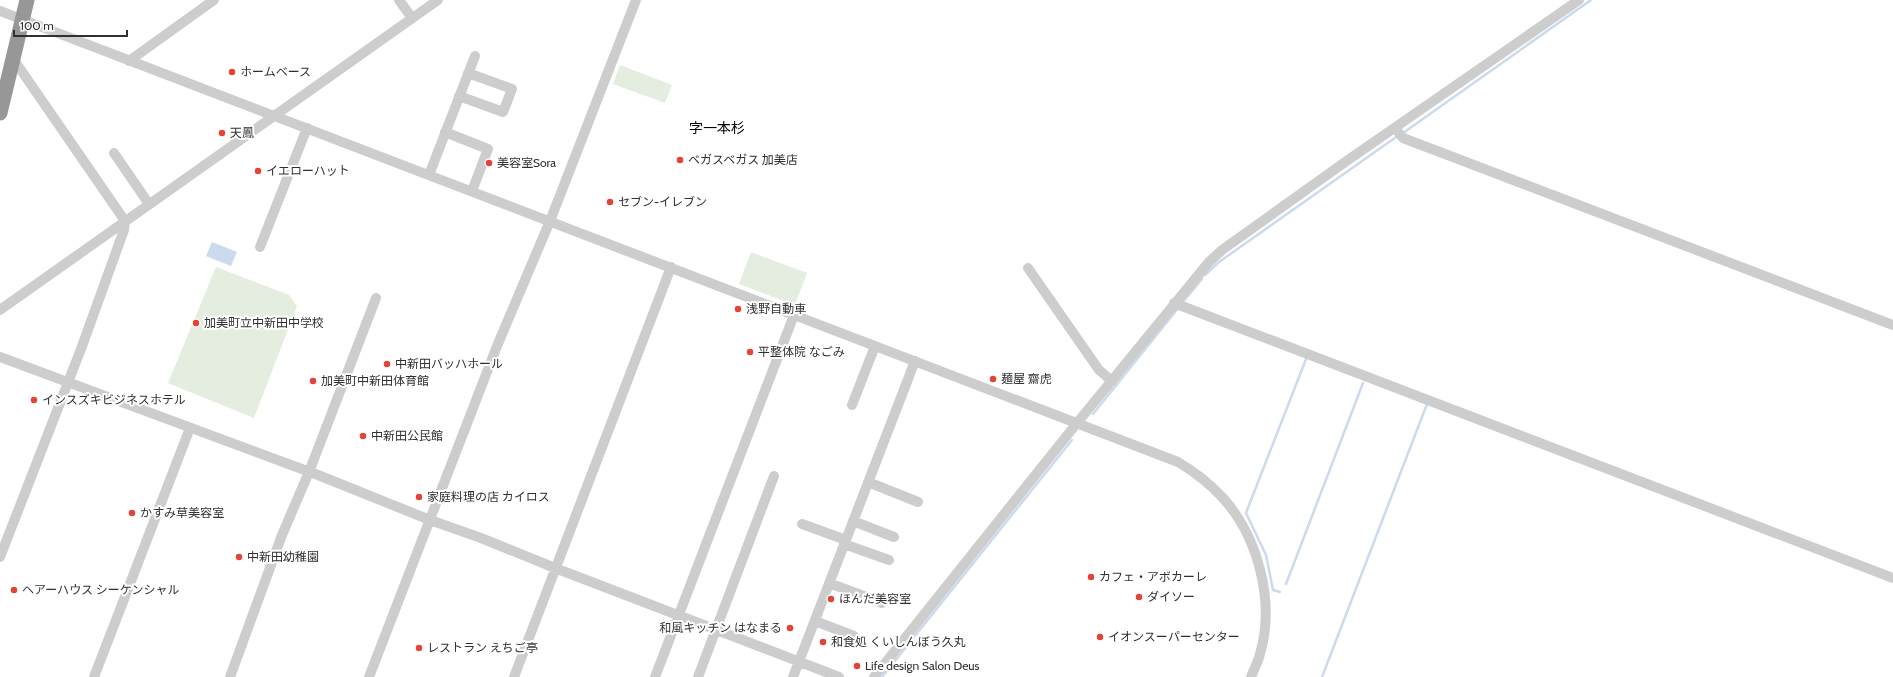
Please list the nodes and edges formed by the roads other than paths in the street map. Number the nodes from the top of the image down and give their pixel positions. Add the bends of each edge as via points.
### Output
1 (27, 0) edge
2 (214, 0) edge
3 (399, 0) edge
4 (438, 0) edge
5 (636, 0) edge
6 (1579, 0) edge
7 (0, 11) edge
8 (412, 18) junction
9 (23, 20) junction
10 (474, 56) dead end
11 (14, 60) junction
12 (129, 60) junction
13 (468, 73) junction
14 (459, 96) junction
15 (0, 113) edge
16 (275, 116) junction
17 (307, 128) junction
18 (445, 132) junction
19 (1399, 132) junction
20 (114, 152) dead end
21 (429, 175) junction
22 (472, 191) junction
23 (149, 204) junction
24 (125, 221) junction
25 (550, 221) junction
26 (260, 247) dead end
27 (671, 267) junction
28 (1028, 268) dead end
29 (376, 298) dead end
30 (1178, 305) junction
31 (0, 310) edge
32 (794, 315) junction
33 (1893, 325) edge
34 (875, 346) junction
35 (0, 357) edge
36 (915, 361) junction
37 (1112, 381) junction
38 (68, 382) junction
39 (852, 405) dead end
40 (1077, 423) junction
41 (190, 428) junction
42 (309, 472) junction
43 (774, 476) dead end
44 (868, 482) junction
45 (918, 502) dead end
46 (430, 520) junction
47 (853, 521) junction
48 (802, 524) dead end
49 (894, 537) dead end
50 (845, 542) junction
51 (0, 556) edge
52 (889, 560) dead end
53 (555, 568) junction
54 (1893, 578) edge
55 (829, 583) junction
56 (882, 602) dead end
57 (678, 615) junction
58 (815, 621) junction
59 (716, 630) junction
60 (854, 636) dead end
61 (799, 661) junction
62 (94, 677) edge
63 (230, 677) edge
64 (369, 677) edge
65 (514, 677) edge
66 (655, 677) edge
67 (698, 677) edge
68 (793, 677) edge
69 (839, 677) edge
70 (874, 677) edge
71 (1252, 677) edge

1 - 9 highway
2 - 12 street
3 - 8 street
4 - 8 street
5 - 25 street
6 - 19 street
7 - 9 street
8 - 16 street
9 - 11 highway
9 - 12 street
10 - 13 street
11 - 15 highway
11 - 24 street
12 - 16 street
13 - 14 street
13 - 14 street via 512,89 503,112
14 - 18 street
16 - 17 street
16 - 23 street
17 - 21 street
17 - 26 street
18 - 21 street
18 - 22 street via 488,149
19 - 30 street via 1222,250 1197,275
19 - 33 street
20 - 23 street
21 - 22 street
22 - 25 street
23 - 24 street
24 - 31 street
24 - 38 street via 124,230
25 - 27 street
25 - 46 street via 497,346
27 - 32 street
27 - 53 street
28 - 37 street via 1099,370
29 - 42 street
30 - 37 street
30 - 54 street
32 - 34 street
32 - 57 street
34 - 36 street
34 - 39 street
35 - 38 street
36 - 40 street
36 - 44 street
37 - 40 street
38 - 41 street
38 - 51 street
40 - 70 street
40 - 71 street via 1178,462 1210,484 1236,516 1253,548 1264,589 1264,634
41 - 42 street
41 - 62 street
42 - 46 street
42 - 63 street via 282,535
43 - 59 street
44 - 45 street
44 - 47 street
46 - 53 street
46 - 64 street
47 - 49 street
47 - 50 street
48 - 50 street
50 - 52 street
50 - 55 street
53 - 57 street
53 - 65 street
55 - 56 street
55 - 58 street
57 - 59 street
57 - 66 street
58 - 60 street
58 - 61 street
59 - 61 street
59 - 67 street
61 - 68 street
61 - 69 street

